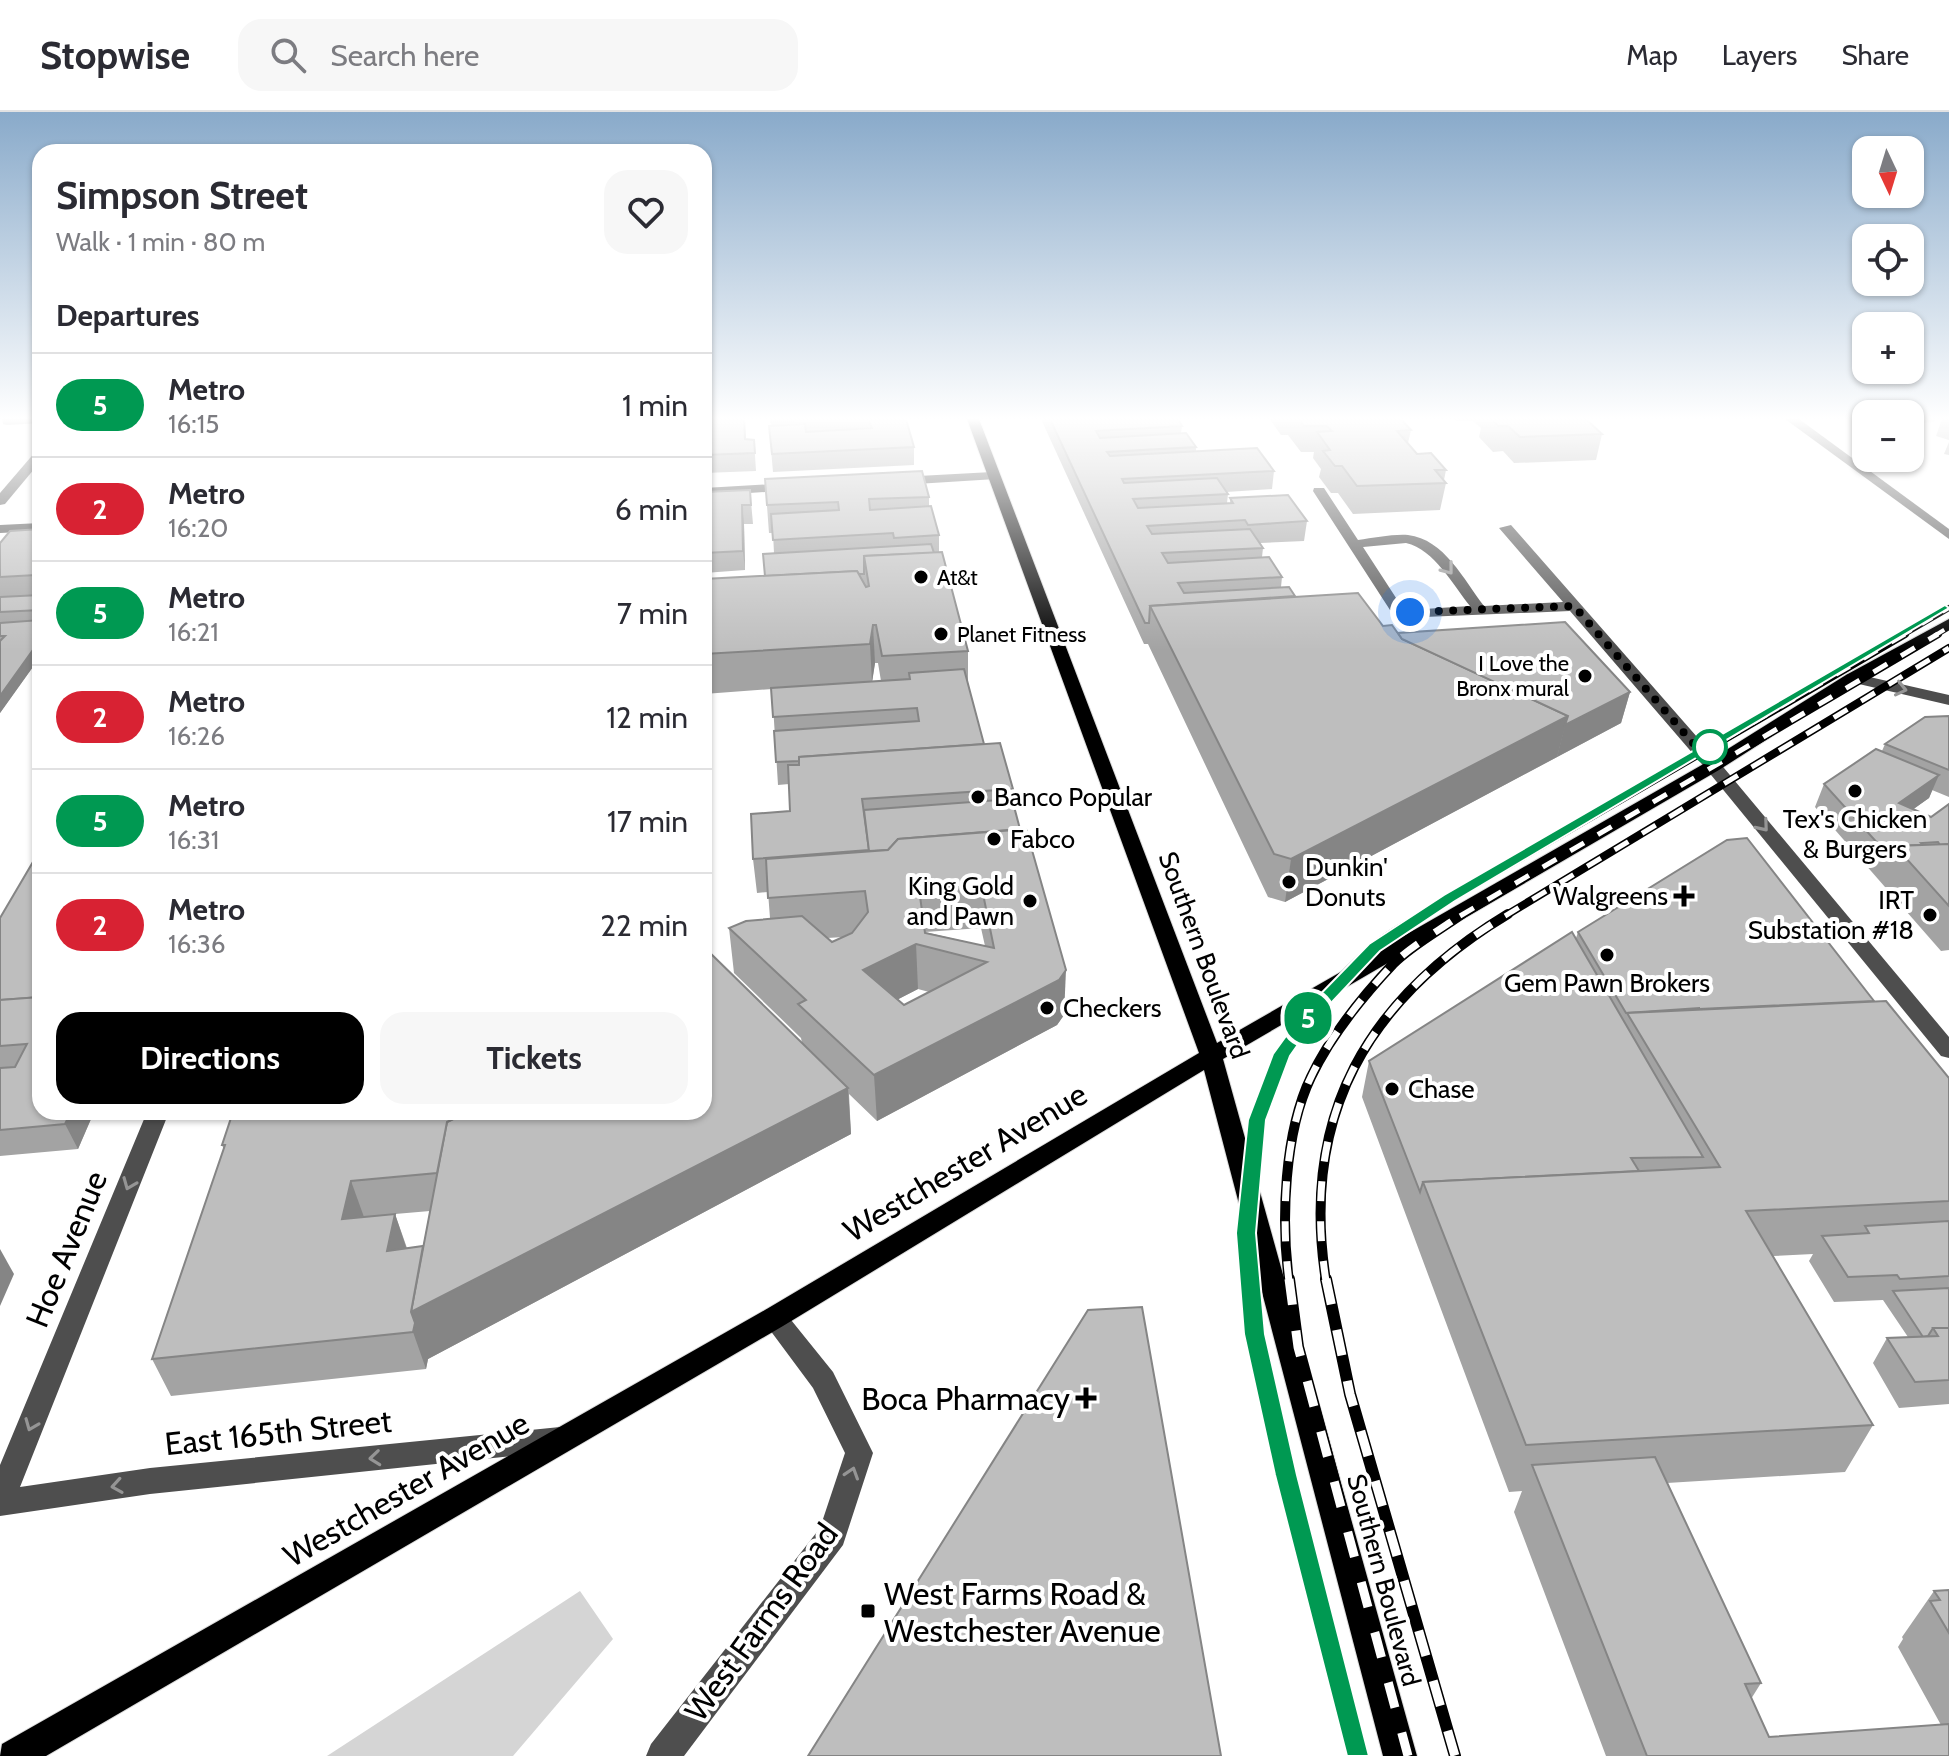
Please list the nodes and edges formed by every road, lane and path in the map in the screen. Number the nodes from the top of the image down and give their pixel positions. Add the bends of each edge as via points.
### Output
1 (999, 496) edge
2 (1322, 496) edge
3 (1895, 496) edge
4 (32, 527) edge
5 (1506, 528) dead end
6 (0, 529) edge
7 (1949, 535) edge
8 (1355, 544) junction
9 (1574, 606) junction
10 (1480, 610) junction
11 (1949, 623) edge
12 (1852, 678) junction
13 (1949, 700) edge
14 (1713, 766) junction
15 (1949, 1051) edge
16 (1211, 1056) junction
17 (155, 1120) edge
18 (774, 1318) junction
19 (564, 1439) junction
20 (0, 1502) edge
21 (14, 1756) edge
22 (663, 1756) edge
23 (1400, 1756) edge

1 - 16 main road, Southern Boulevard
2 - 8 street
3 - 7 street
4 - 6 street
5 - 9 street
8 -> 10 street via 1406,539 1424,543
8 - 10 street via 1395,607 1424,613
9 - 10 street
9 - 14 street
11 - 12 main road, Westchester Avenue
12 -> 13 street
12 - 14 main road, Westchester Avenue
14 -> 15 street
14 - 16 main road, Westchester Avenue
16 - 18 main road, Westchester Avenue
16 - 23 main road, Southern Boulevard
17 -> 20 street, Hoe Avenue
18 - 19 main road, Westchester Avenue
22 -> 18 street, West Farms Road via 832,1535 859,1453 823,1380
19 -> 20 street, East 165th Street via 150,1481
19 - 21 main road, Westchester Avenue

